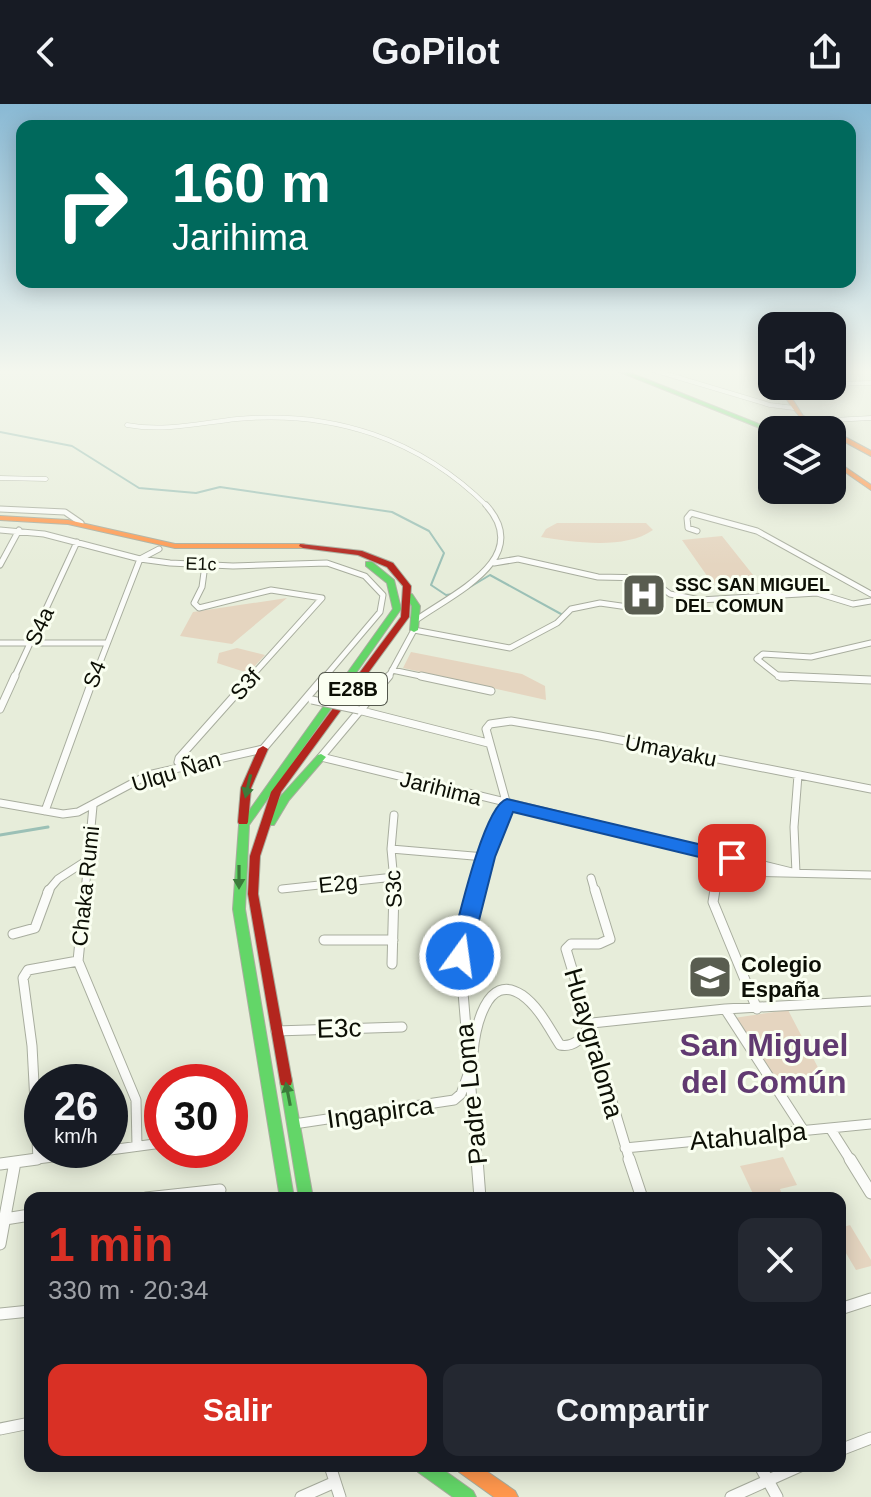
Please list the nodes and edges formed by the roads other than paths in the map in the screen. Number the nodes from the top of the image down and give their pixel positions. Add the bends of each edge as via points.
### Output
1 (387, 435) edge
2 (846, 440) edge
3 (871, 454) edge
4 (846, 470) edge
5 (0, 478) edge
6 (846, 478) edge
7 (46, 479) dead end
8 (871, 488) edge
9 (871, 495) edge
10 (0, 509) edge
11 (0, 520) edge
12 (81, 523) junction
13 (0, 530) edge
14 (19, 530) junction
15 (697, 531) dead end
16 (77, 542) junction
17 (159, 549) junction
18 (140, 559) junction
19 (494, 563) junction
20 (0, 565) edge
21 (205, 565) junction
22 (648, 578) junction
23 (871, 594) edge
24 (408, 595) junction
25 (871, 601) edge
26 (415, 625) junction
27 (32, 642) junction
28 (0, 643) edge
29 (106, 643) junction
30 (871, 643) edge
31 (392, 670) junction
32 (871, 680) edge
33 (491, 691) dead end
34 (308, 700) junction
35 (0, 709) edge
36 (361, 711) junction
37 (488, 743) junction
38 (263, 749) junction
39 (321, 757) junction
40 (189, 765) junction
41 (798, 775) junction
42 (871, 789) edge
43 (0, 803) edge
44 (507, 805) junction
45 (93, 806) junction
46 (45, 811) junction
47 (394, 815) dead end
48 (244, 825) junction
49 (267, 829) junction
50 (391, 849) junction
51 (485, 857) junction
52 (89, 859) junction
53 (796, 873) junction
54 (871, 875) edge
55 (394, 877) junction
56 (591, 878) dead end
57 (282, 889) dead end
58 (13, 934) dead end
59 (324, 940) dead end
60 (393, 940) junction
61 (78, 961) junction
62 (392, 964) dead end
63 (871, 1001) edge
64 (725, 1009) junction
65 (757, 1009) junction
66 (592, 1023) junction
67 (402, 1027) dead end
68 (276, 1031) junction
69 (33, 1064) edge
70 (472, 1065) junction
71 (294, 1124) junction
72 (871, 1124) edge
73 (830, 1128) junction
74 (804, 1131) junction
75 (144, 1145) edge
76 (137, 1146) junction
77 (128, 1147) edge
78 (625, 1148) junction
79 (24, 1161) edge
80 (15, 1162) junction
81 (0, 1164) edge
82 (220, 1190) dead end
83 (202, 1192) edge
84 (286, 1192) edge
85 (305, 1192) edge
86 (480, 1192) edge
87 (640, 1192) edge
88 (871, 1193) edge
89 (24, 1216) edge
90 (5, 1219) junction
91 (0, 1244) edge
92 (871, 1299) edge
93 (846, 1307) edge
94 (24, 1312) edge
95 (0, 1314) edge
96 (24, 1424) edge
97 (0, 1429) edge
98 (871, 1438) edge
99 (846, 1448) edge
100 (332, 1472) edge
101 (432, 1472) edge
102 (474, 1472) edge
103 (763, 1472) edge
104 (785, 1472) edge
105 (767, 1479) junction
106 (335, 1482) junction
107 (301, 1497) edge
108 (340, 1497) edge
109 (467, 1497) edge
110 (509, 1497) edge
111 (731, 1497) edge
112 (777, 1497) edge

1 - 19 street via 449,471 498,518 505,534
2 - 3 main road
4 - 8 main road
5 - 7 street
6 - 9 main road
10 - 12 street via 65,512
11 - 12 main road, E28B
11 - 17 main road, E28B via 72,525
12 - 24 main road, E28B via 179,546 340,548 386,565 402,579
13 - 14 street, E1c
14 - 16 street, E1c
14 - 20 street
15 - 23 street via 688,528 691,513 742,525
16 - 18 street, E1c
16 - 27 street, S4a
17 - 18 street
17 - 48 main road, E28B via 333,553 382,572 397,597 397,609 386,626 285,760
18 - 21 street, E1c
18 - 29 street, S4
19 - 22 street via 518,559 598,577
19 - 26 street
21 - 34 street, E1c via 312,561 338,565 372,580 383,595 382,606
21 - 40 street, S3f via 194,603 199,608 271,590 322,598 179,758
22 - 25 street via 670,594 700,600 817,593 853,604
22 - 26 street via 656,611 600,603 571,609 557,623 510,648
24 - 26 main road via 416,606
24 - 49 main road, E28B via 407,611 396,631 276,792
26 - 31 street
27 - 28 street
27 - 29 street
27 - 35 street, S4a
29 - 46 street, S4
30 - 32 street via 832,654 763,654 757,659 781,678
31 - 33 street
31 - 36 street
34 - 36 street, bridge
34 - 38 street
36 - 37 street
36 - 39 street
37 - 41 street, Umayaku via 490,724 511,721
37 - 44 street
38 - 40 street, Ulqu Ñan
38 -> 48 main road via 246,788
39 - 44 street, Jarihima
39 - 49 main road via 285,798
40 - 45 street, Ulqu Ñan via 125,784
41 - 42 street, Umayaku
41 - 53 street
43 - 46 street, Ulqu Ñan
44 - 51 street, Padre Loma
44 - 53 street, Jarihima
45 - 46 street, Ulqu Ñan via 78,812
45 - 52 street, Chaka Rumi
47 - 50 street, S3c
48 -> 84 main road, E28B via 239,909
49 - 68 main road, E28B via 255,856 253,894
50 - 51 street
50 - 55 street, S3c
51 - 70 street, Padre Loma via 460,956 463,1022
52 - 58 street via 49,885 35,928
52 - 61 street, Chaka Rumi
53 - 54 street
53 - 65 street via 745,872 716,883 713,902
55 - 57 street, E2g
55 - 60 street, S3c
56 - 66 street, Huaygraloma via 610,939 566,949
59 - 60 street
60 - 62 street, S3c
61 - 69 street via 28,970 23,978
61 - 76 street, Chaka Rumi via 136,1100
63 - 65 street
64 - 65 street
64 - 66 street
64 - 74 street
66 - 70 street, Ingapirca via 575,1045 560,1045 517,992 504,991 490,996 479,1022
66 - 78 street, Huaygraloma
67 - 68 street, E3c
71 -> 68 main road, E28B
70 - 71 street, Ingapirca via 454,1100
70 - 86 street, Padre Loma
71 - 85 main road, E28B
72 - 73 street, Atahualpa
73 - 74 street, Atahualpa
73 - 88 street
74 - 78 street, Atahualpa
75 - 76 street
76 - 77 street
78 - 87 street, Huaygraloma
79 - 80 street
80 - 81 street
80 - 90 street
82 - 83 street
89 - 90 street
90 - 91 street
92 - 93 street
94 - 95 street
96 - 97 street
98 - 99 street
100 - 106 street
101 - 109 main road
102 - 110 main road
103 - 105 street
104 - 105 street
105 - 111 street
105 - 112 street
106 - 107 street
106 - 108 street

